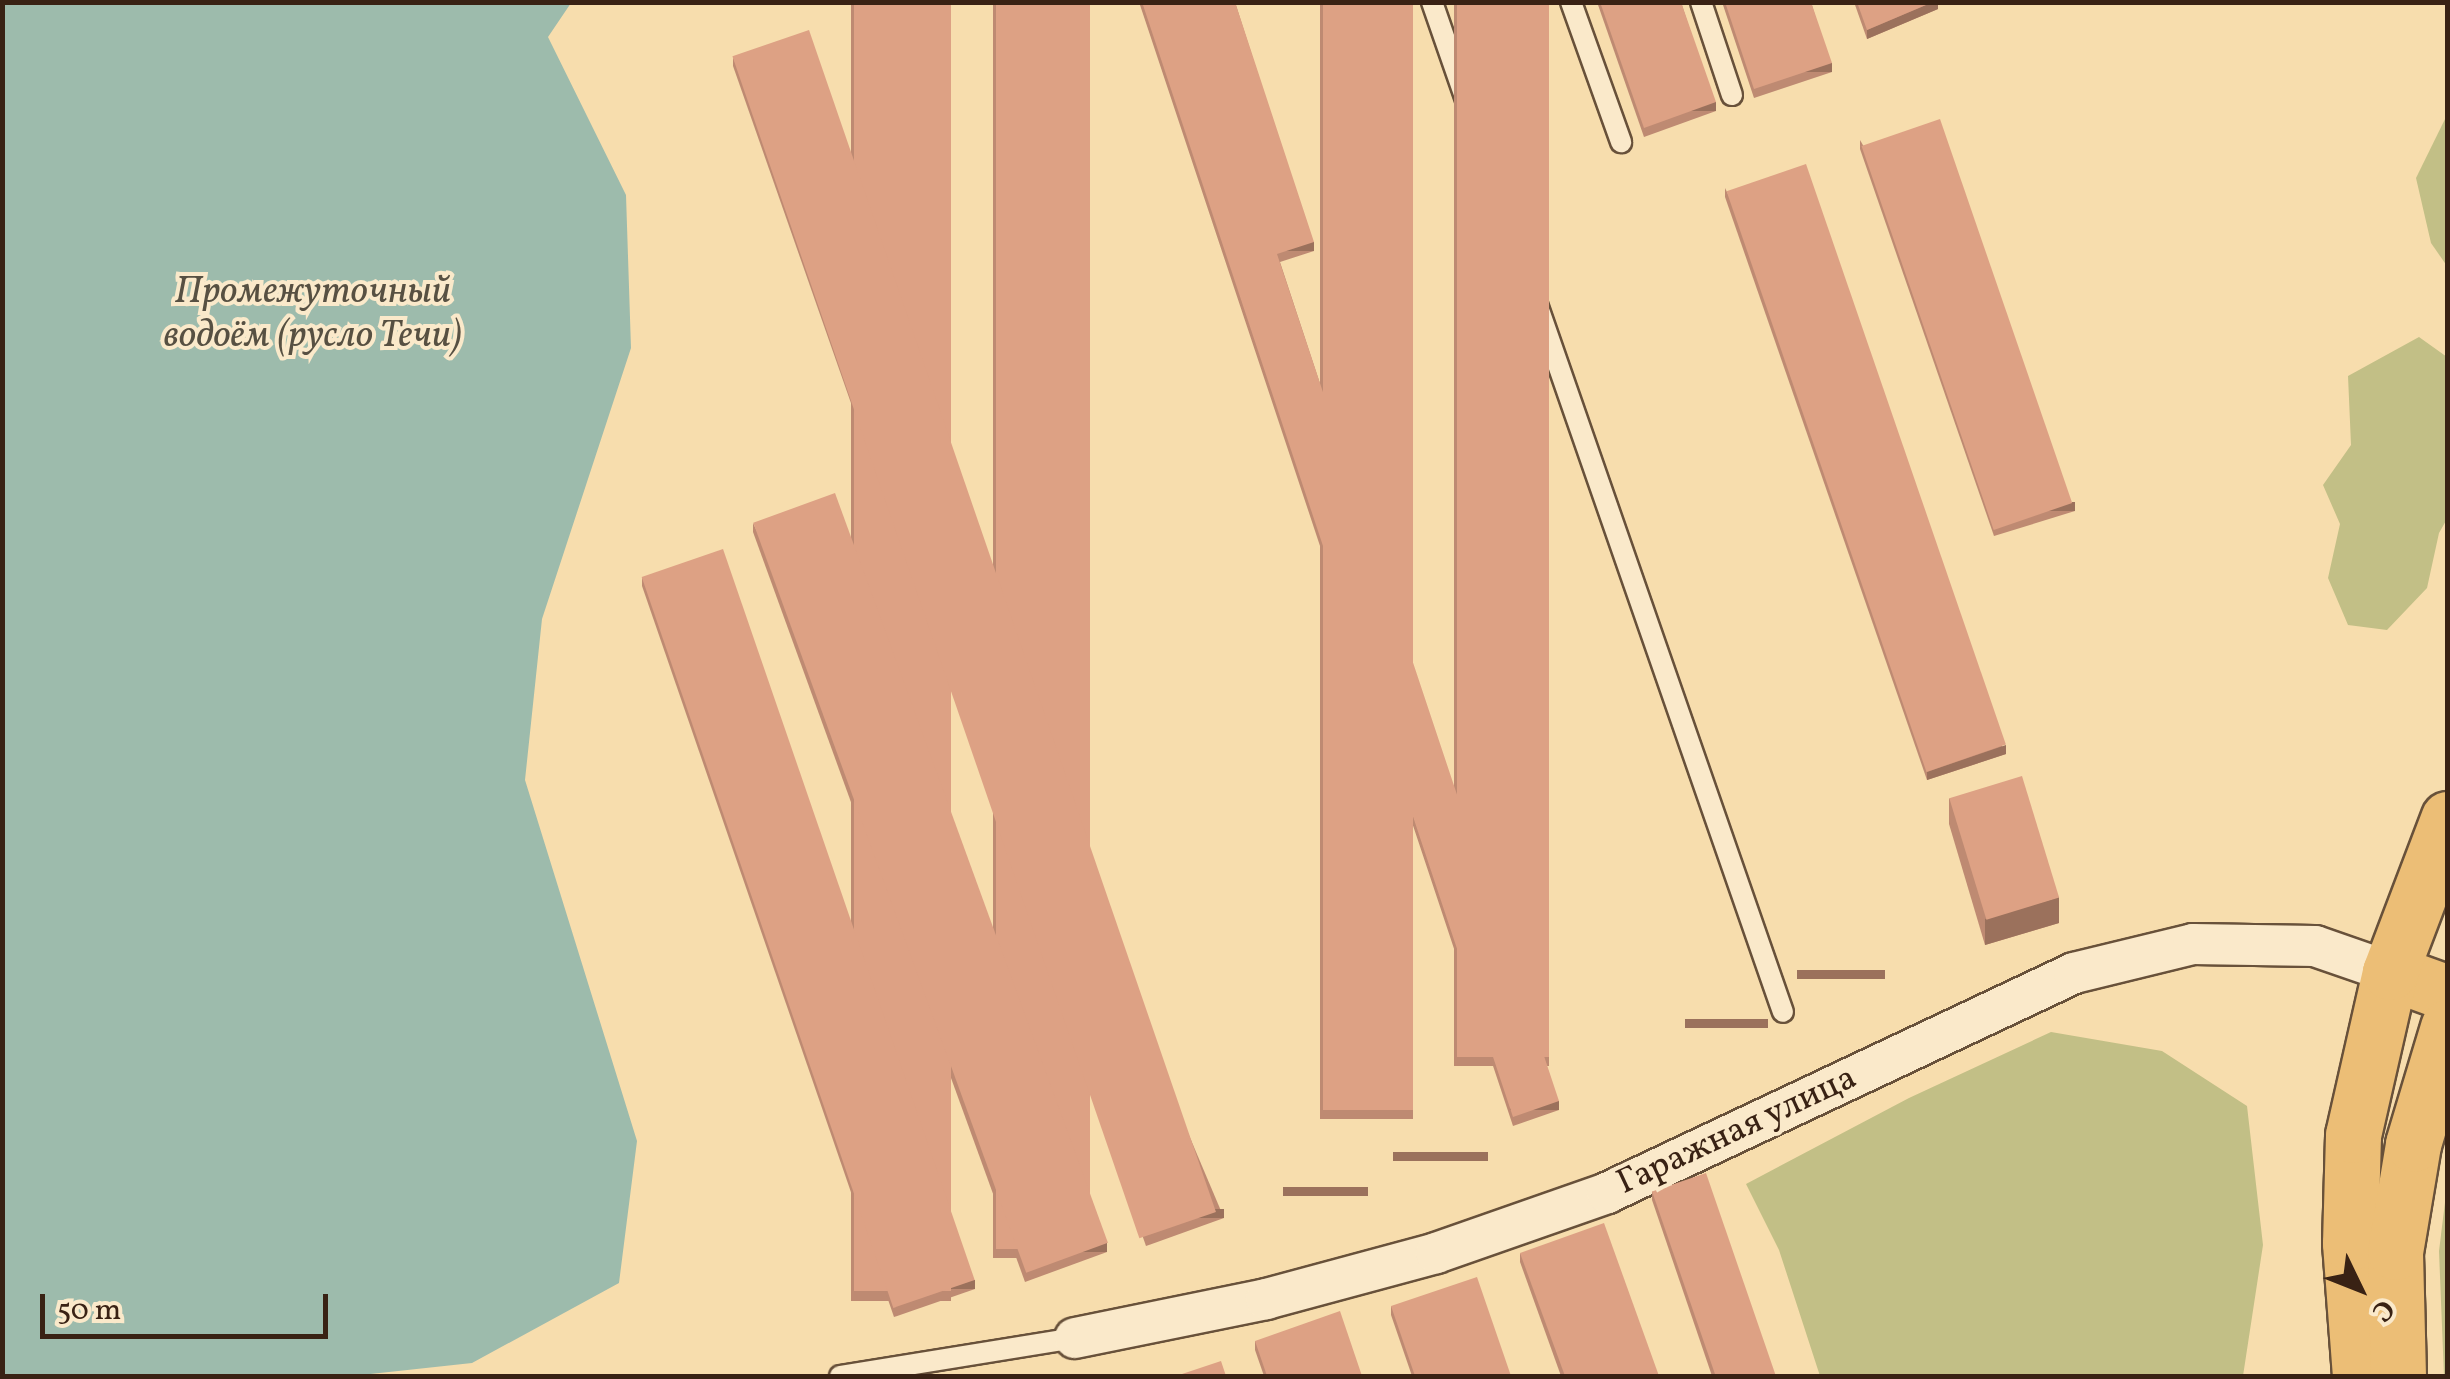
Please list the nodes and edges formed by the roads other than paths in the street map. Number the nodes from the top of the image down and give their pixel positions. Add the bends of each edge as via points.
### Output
1 (1432, 2) edge
2 (1572, 2) edge
3 (1701, 2) edge
4 (1732, 95) dead end
5 (1621, 142) dead end
6 (2448, 818) edge
7 (2390, 972) junction
8 (2448, 993) edge
9 (1783, 1012) dead end
10 (2448, 1027) edge
11 (1076, 1338) joint
12 (2369, 1375) edge
13 (840, 1376) edge

1 - 9 lane
2 - 5 lane
3 - 4 lane
6 - 7 main road
7 - 8 main road
7 - 11 street, Гаражная улица via 2315,946 2193,944 2074,973 1607,1193 1436,1254 1266,1299
7 - 12 main road via 2353,1135 2350,1243
10 - 12 main road via 2413,1144
11 - 13 lane

